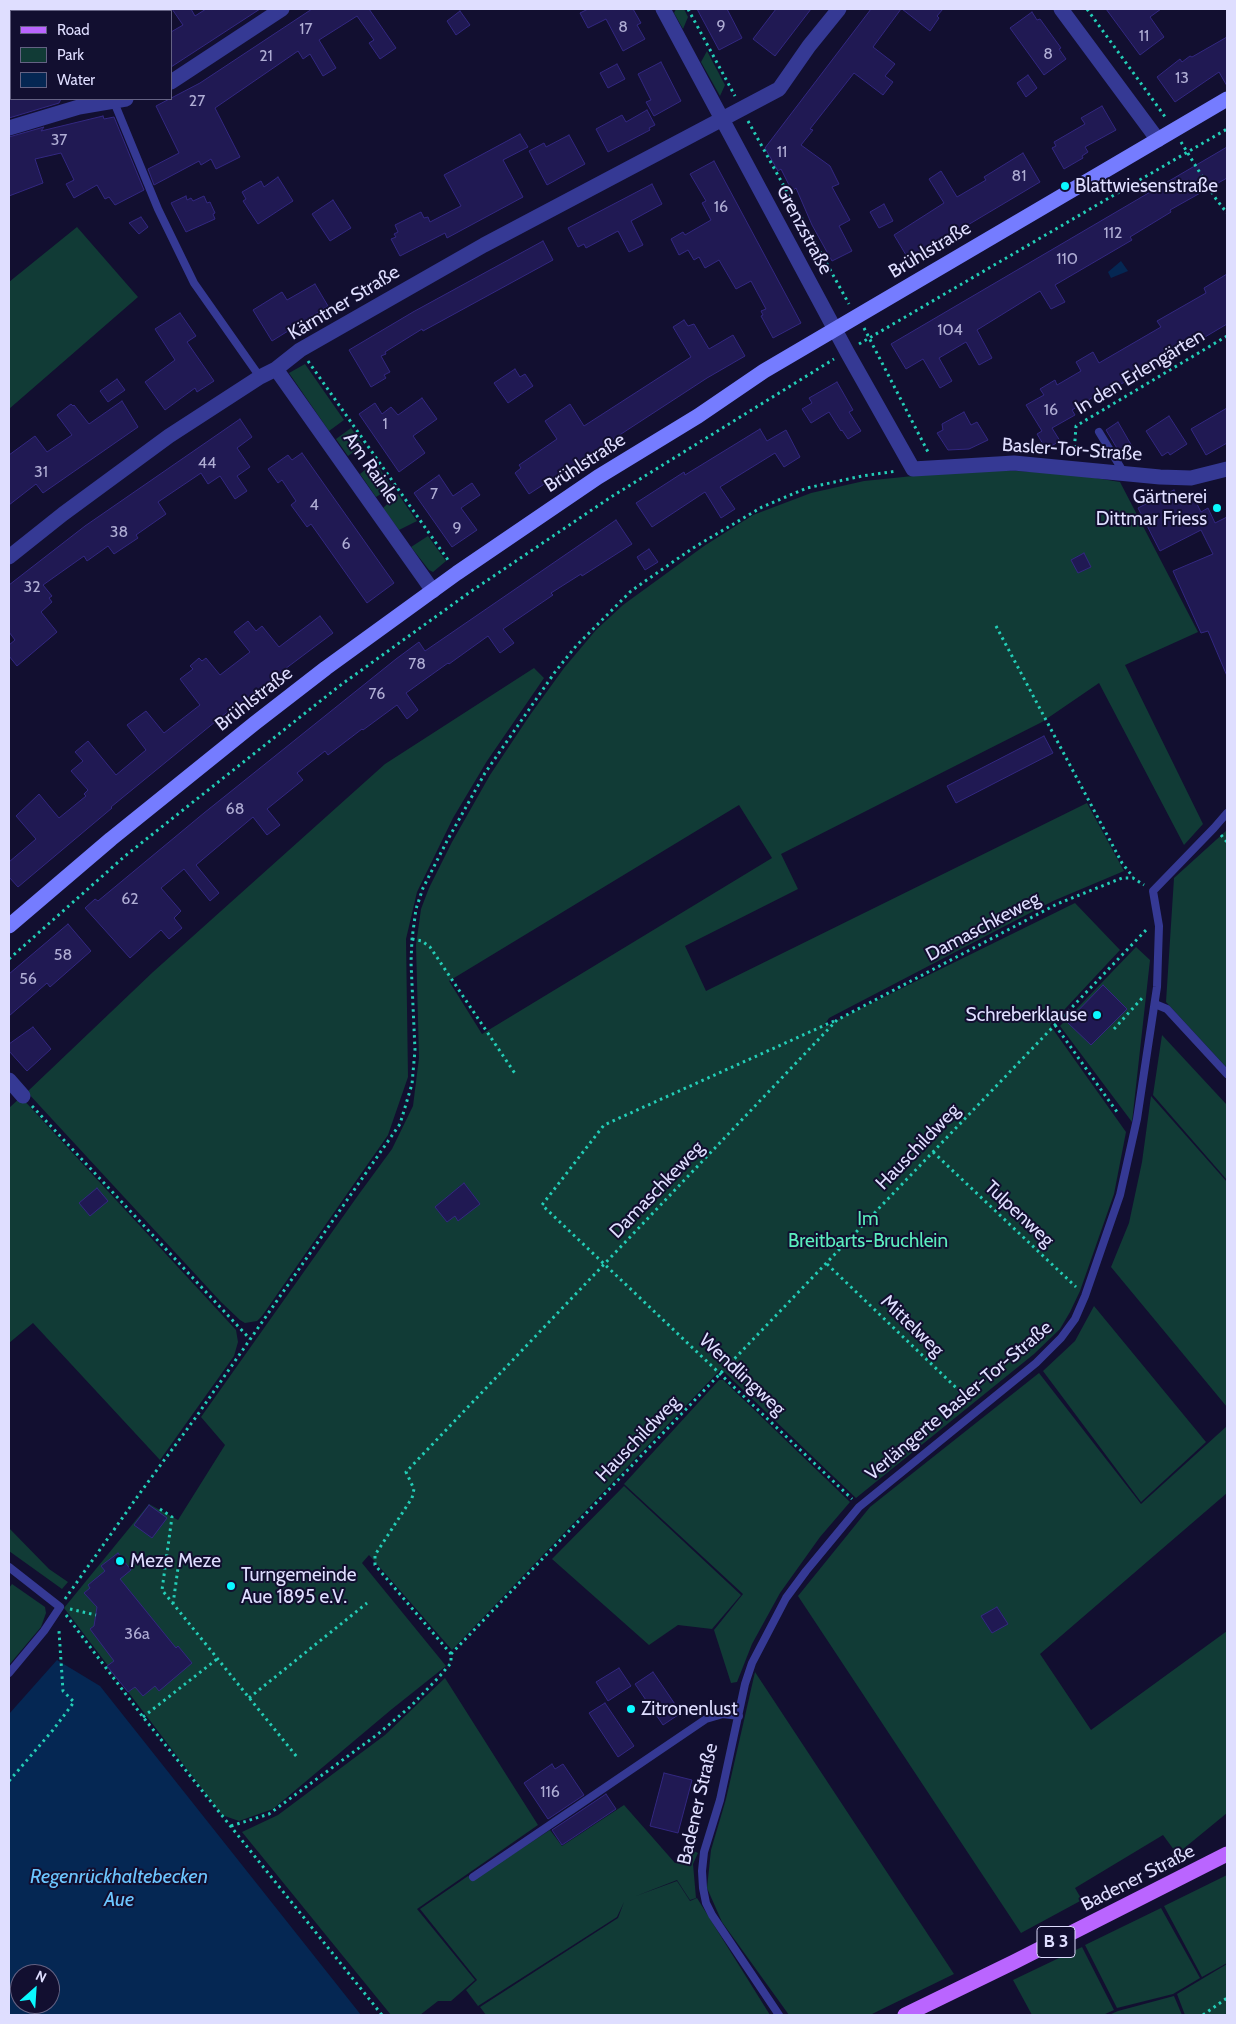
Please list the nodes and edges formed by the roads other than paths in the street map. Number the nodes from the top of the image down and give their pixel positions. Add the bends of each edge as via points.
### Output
1 (282, 9) edge
2 (663, 9) edge
3 (839, 9) edge
4 (1062, 9) edge
5 (172, 81) edge
6 (1227, 99) edge
7 (120, 100) edge
8 (77, 103) edge
9 (722, 118) junction
10 (9, 128) edge
11 (1158, 140) junction
12 (835, 329) junction
13 (276, 369) junction
14 (260, 377) junction
15 (1099, 432) dead end
16 (913, 469) joint
17 (1227, 469) edge
18 (1124, 473) junction
19 (9, 557) edge
20 (433, 591) junction
21 (1227, 813) edge
22 (9, 926) edge
23 (1155, 1004) junction
24 (1227, 1074) edge
25 (9, 1080) edge
26 (23, 1096) road end
27 (9, 1567) edge
28 (9, 1673) edge
29 (739, 1716) junction
30 (1227, 1854) edge
31 (473, 1877) dead end
32 (779, 2015) edge
33 (905, 2015) edge

1 - 5 street
2 - 9 street, Grenzstraße
3 - 9 street, Kärntner Straße via 779,89
4 - 11 street
6 - 11 street, Brühlstraße
7 - 8 street
7 - 14 lane via 158,210 194,283
8 - 10 street
9 - 12 street, Grenzstraße
9 - 13 street, Kärntner Straße via 484,245 300,350
11 - 12 street, Brühlstraße
12 - 16 street, Grenzstraße
12 - 20 street, Brühlstraße via 598,477
13 - 14 street, Kärntner Straße
13 - 20 street, Am Rainle
14 - 19 street, Kärntner Straße via 169,436
15 - 18 lane
16 - 18 street, Basler-Tor-Straße via 1014,463
17 - 18 street, Basler-Tor-Straße via 1191,478
20 - 22 street, Brühlstraße via 254,723
21 - 23 lane, Verlängerte Basler-Tor-Straße via 1153,891 1160,926
23 - 24 lane via 1167,1009
23 - 29 lane, Verlängerte Basler-Tor-Straße via 1130,1155 1120,1195 1075,1320 1036,1362 859,1507 786,1598 744,1684
25 - 26 street
27 - 28 lane via 60,1607 44,1632
29 - 31 lane, Badener Straße via 723,1714 706,1719
29 - 32 lane, Badener Straße via 720,1800 704,1852 702,1888 712,1915
30 - 33 main road, Badener Straße / B 3

